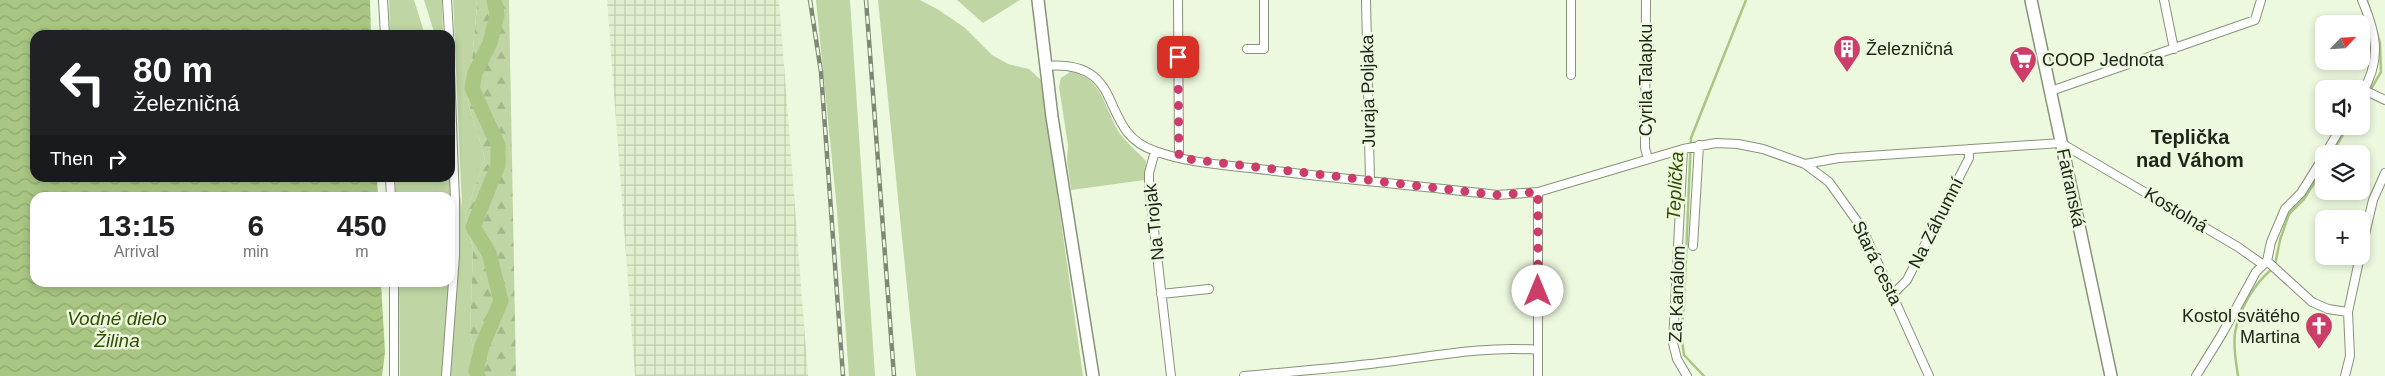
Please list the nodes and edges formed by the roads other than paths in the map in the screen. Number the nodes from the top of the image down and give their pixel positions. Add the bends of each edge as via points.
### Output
1 (383, 0) edge
2 (447, 0) edge
3 (1038, 0) edge
4 (1178, 0) edge
5 (1264, 0) edge
6 (1366, 0) edge
7 (1571, 0) edge
8 (1646, 0) edge
9 (2031, 0) edge
10 (2164, 0) edge
11 (2261, 0) edge
12 (2362, 0) edge
13 (385, 30) edge
14 (449, 30) edge
15 (2174, 48) junction
16 (1247, 49) dead end
17 (1045, 66) junction
18 (1571, 74) dead end
19 (2370, 80) edge
20 (2051, 91) junction
21 (2370, 94) edge
22 (2385, 100) edge
23 (2061, 143) junction
24 (1697, 146) junction
25 (1684, 148) junction
26 (1969, 149) junction
27 (1155, 152) junction
28 (1179, 158) junction
29 (1648, 159) junction
30 (1805, 164) junction
31 (2315, 171) edge
32 (2385, 174) edge
33 (1370, 181) junction
34 (1538, 192) junction
35 (455, 200) edge
36 (2370, 213) edge
37 (1693, 246) dead end
38 (455, 255) edge
39 (2269, 265) junction
40 (2358, 265) edge
41 (394, 287) edge
42 (453, 287) edge
43 (1209, 289) dead end
44 (1162, 294) junction
45 (1893, 294) junction
46 (2348, 312) junction
47 (1538, 350) junction
48 (394, 376) edge
49 (446, 376) edge
50 (1093, 376) edge
51 (1171, 376) edge
52 (1244, 376) edge
53 (1538, 376) edge
54 (1686, 376) edge
55 (1929, 376) edge
56 (2111, 376) edge
57 (2196, 376) edge
58 (2345, 376) edge

1 - 13 street
2 - 14 street
3 - 17 main road
4 - 28 street
5 - 16 street via 1264,49
6 - 33 street, Juraja Poljaka
7 - 18 street
8 - 29 street, Cyrila Talapku via 1645,148
9 - 20 main road, Fatranská
10 - 15 street
11 - 15 street via 2255,20
12 - 19 street via 2377,50
15 - 20 street
17 - 27 street via 1073,65 1093,74 1106,91 1127,132
17 - 50 main road
20 - 23 main road, Fatranská
21 - 22 street
23 - 26 street
23 - 39 street, Kostolná
23 - 56 main road, Fatranská
24 - 25 street
24 - 30 street via 1738,144
24 - 37 street
25 - 29 street
25 - 54 street, Za Kanálom via 1673,343
26 - 30 street via 1838,158
26 - 45 street, Na Záhumní via 1969,158 1907,280
27 - 28 street
27 - 44 street, Na Trojak via 1149,186
28 - 33 street
29 - 34 street
30 - 45 street, Stará cesta via 1829,182 1862,228
31 - 39 street via 2301,193 2285,209 2271,242
32 - 36 street
33 - 34 street via 1496,195
34 - 47 street
35 - 38 street
39 - 46 street, Kostolná via 2312,302
39 - 57 street
40 - 46 street
41 - 48 street
42 - 49 street
43 - 44 street
44 - 51 street, Na Trojak
45 - 55 street, Stará cesta
46 - 58 street via 2350,356
47 - 52 street via 1464,352
47 - 53 street

